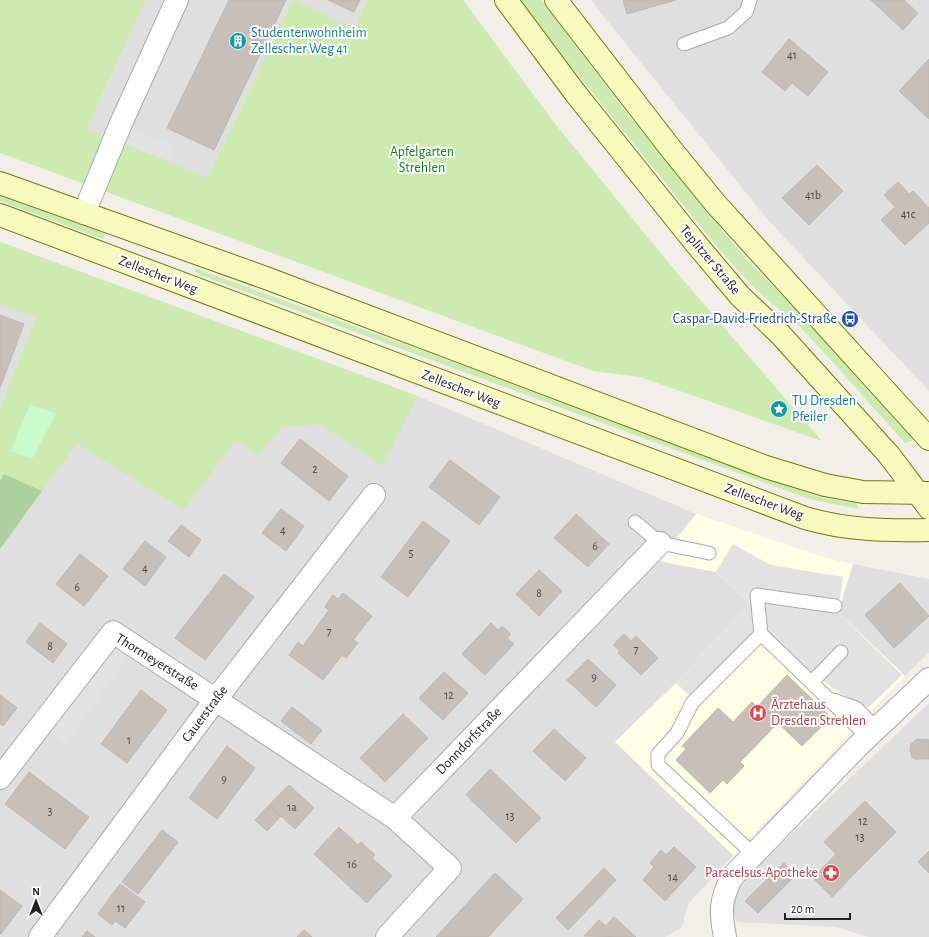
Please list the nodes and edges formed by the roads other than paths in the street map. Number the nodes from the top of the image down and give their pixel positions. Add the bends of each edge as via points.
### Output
1 (177, 0) edge
2 (506, 0) edge
3 (556, 0) edge
4 (750, 0) edge
5 (684, 44) dead end
6 (0, 183) edge
7 (84, 213) junction
8 (0, 215) edge
9 (929, 439) edge
10 (374, 495) dead end
11 (925, 498) edge
12 (635, 522) dead end
13 (929, 530) edge
14 (660, 543) junction
15 (709, 553) dead end
16 (835, 606) dead end
17 (761, 634) junction
18 (841, 652) dead end
19 (929, 680) edge
20 (812, 682) junction
21 (216, 699) junction
22 (872, 733) junction
23 (0, 778) edge
24 (394, 818) junction
25 (753, 854) junction
26 (40, 937) edge
27 (386, 937) edge
28 (724, 937) edge

1 - 7 street
2 - 11 main road, Teplitzer Straße via 576,94 697,245 740,296 780,334 876,440
3 - 9 main road via 715,203
4 - 5 lane via 746,12 728,28
6 - 7 main road
7 - 11 main road via 266,278 766,467 825,485 863,492
8 - 13 main road, Zellescher Weg via 805,518 863,530
10 - 21 street, Cauerstraße
12 - 14 lane
14 - 15 lane
14 - 24 street, Donndorfstraße
16 - 17 lane via 757,595
17 - 20 lane
17 - 25 lane via 692,703 677,733 658,754 658,765
18 - 20 lane
19 - 22 street
20 - 22 lane via 828,698 856,708
21 - 23 street, Thormeyerstraße via 113,632
21 - 24 street, Thormeyerstraße
21 - 26 street, Cauerstraße
22 - 25 street
24 - 27 street via 450,868
25 - 28 street via 732,877 725,891 721,906

